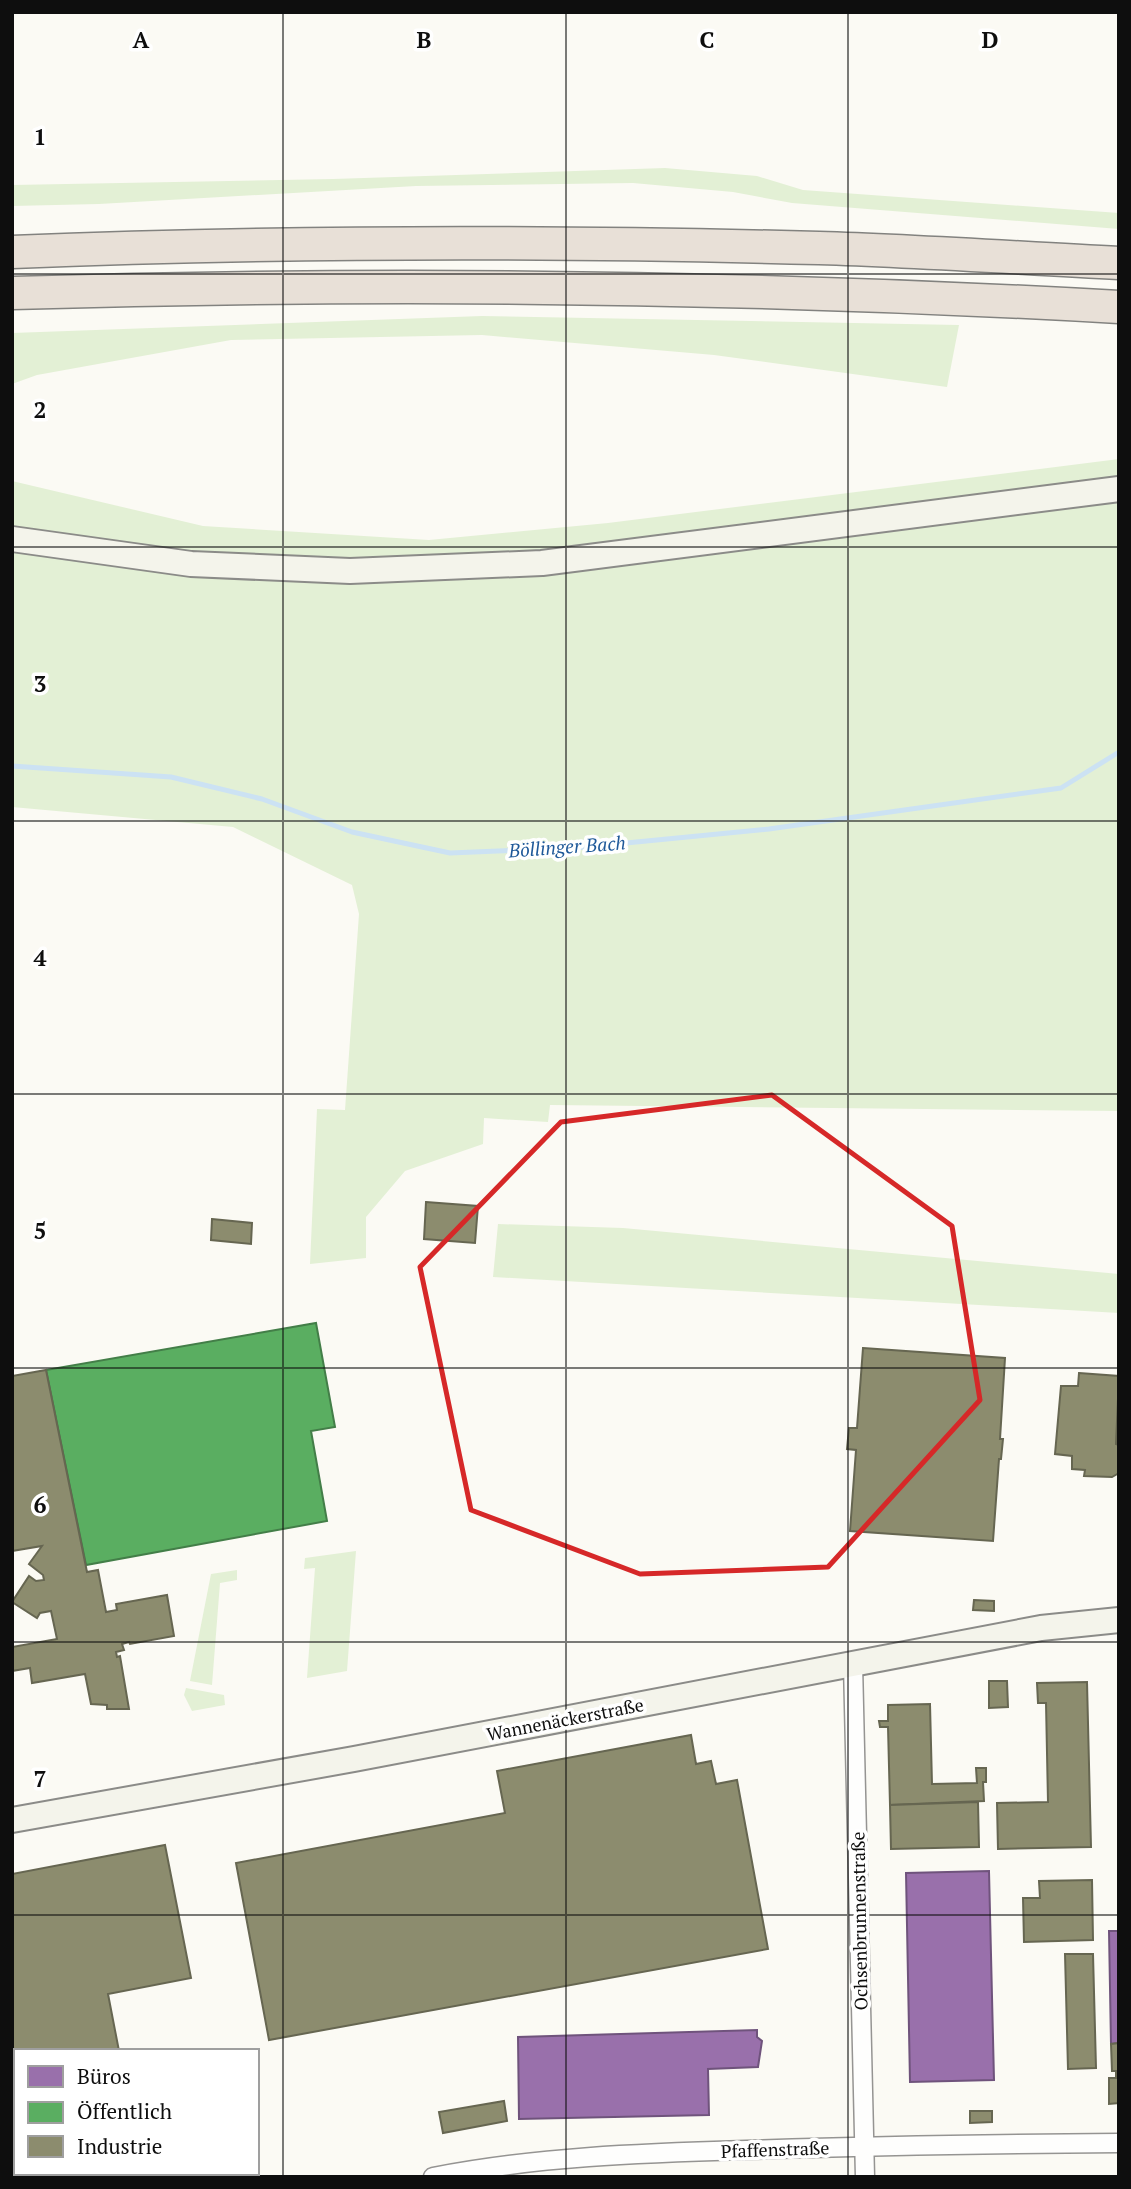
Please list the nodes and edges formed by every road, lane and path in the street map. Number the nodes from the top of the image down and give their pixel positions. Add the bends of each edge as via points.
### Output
1 (12, 252) edge
2 (1119, 263) edge
3 (12, 293) edge
4 (1119, 307) edge
5 (1119, 489) edge
6 (12, 539) edge
7 (1119, 1620) edge
8 (853, 1664) junction
9 (12, 1820) edge
10 (1119, 2143) edge
11 (865, 2147) junction
12 (433, 2177) edge
13 (865, 2177) edge

1 - 2 highway via 259,244 580,244 820,248
3 - 4 highway via 574,287
5 - 6 street via 542,564 350,571 218,566
7 - 8 street, Wannenäckerstraße via 1041,1628
8 - 9 street, Wannenäckerstraße
8 - 11 street, Ochsenbrunnenstraße
10 - 11 street, Pfaffenstraße
11 - 12 street, Pfaffenstraße via 647,2153 478,2168
11 - 13 street, Ochsenbrunnenstraße

